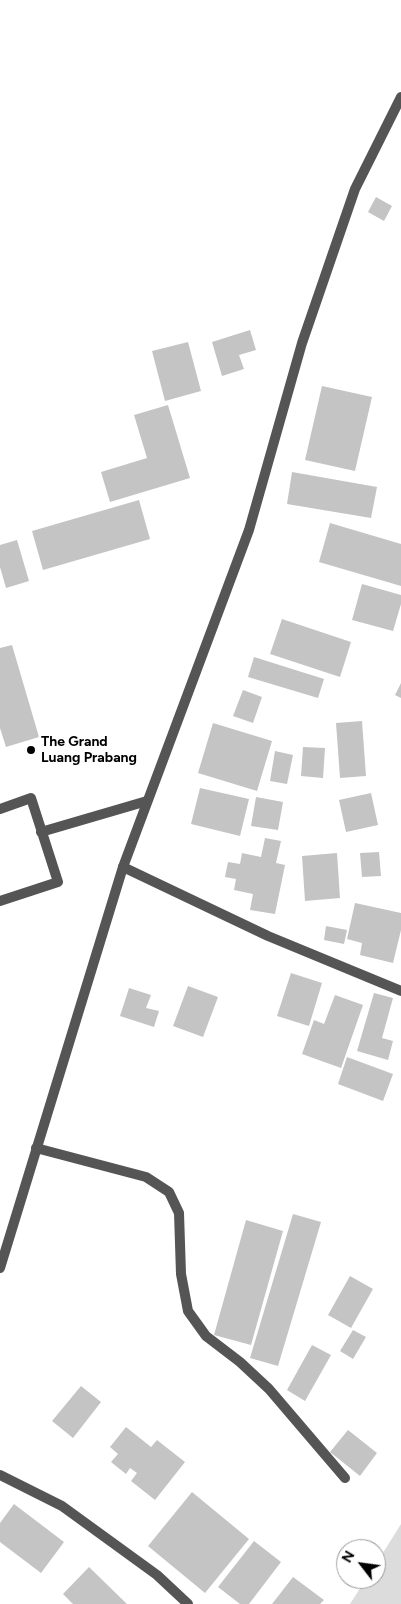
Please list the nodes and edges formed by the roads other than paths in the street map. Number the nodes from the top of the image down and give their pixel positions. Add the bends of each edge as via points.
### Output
1 (401, 97) edge
2 (147, 801) junction
3 (0, 808) edge
4 (41, 832) junction
5 (123, 867) junction
6 (0, 901) edge
7 (401, 991) edge
8 (36, 1148) junction
9 (0, 1268) edge
10 (0, 1475) edge
11 (345, 1478) dead end
12 (188, 1604) edge

1 - 2 street via 355,189 302,343 249,530
2 - 4 street
2 - 5 street
3 - 4 street via 31,798
4 - 6 street via 58,882
5 - 7 street via 268,936
5 - 8 street
8 - 9 street
8 - 11 street via 146,1177 169,1192 179,1212 181,1274 188,1311 206,1336 269,1390
10 - 12 street via 62,1506 157,1575

